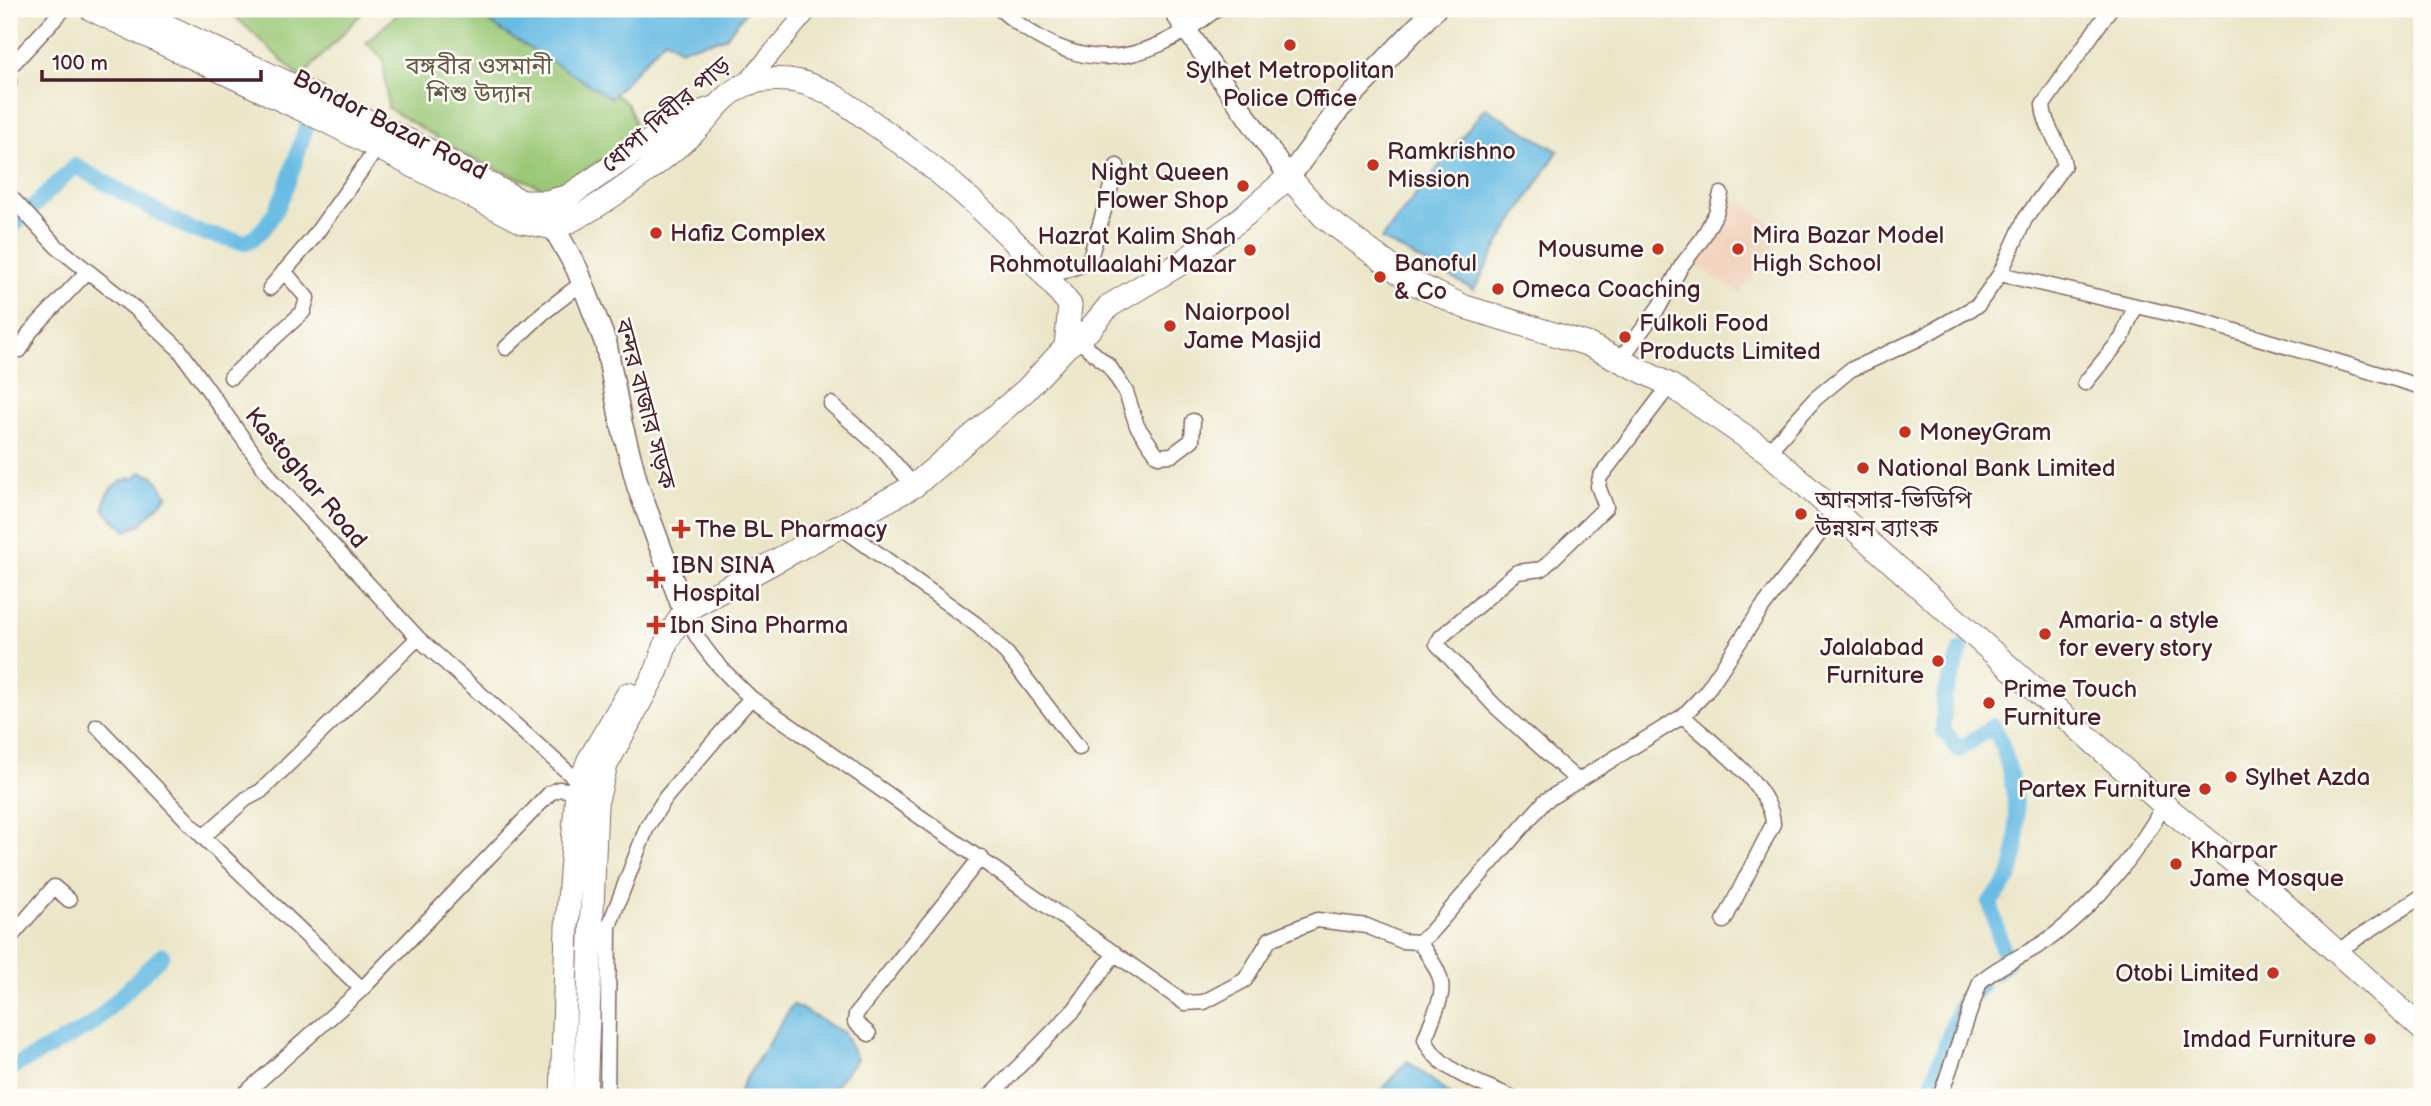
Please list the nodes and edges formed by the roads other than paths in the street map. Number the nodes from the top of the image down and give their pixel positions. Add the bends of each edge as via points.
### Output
1 (64, 9) edge
2 (91, 9) edge
3 (131, 9) edge
4 (809, 9) edge
5 (1000, 9) edge
6 (1172, 9) edge
7 (1217, 9) edge
8 (1435, 9) edge
9 (2109, 9) edge
10 (1019, 15) edge
11 (1187, 32) junction
12 (9, 68) edge
13 (744, 86) junction
14 (715, 107) junction
15 (378, 147) junction
16 (1117, 166) dead end
17 (1289, 177) junction
18 (1721, 194) dead end
19 (9, 195) edge
20 (563, 198) junction
21 (523, 202) junction
22 (582, 216) junction
23 (554, 228) junction
24 (570, 257) junction
25 (284, 271) junction
26 (86, 273) junction
27 (2000, 274) junction
28 (1048, 277) junction
29 (582, 283) junction
30 (270, 288) dead end
31 (1070, 305) junction
32 (1109, 306) junction
33 (2135, 306) junction
34 (1072, 343) junction
35 (506, 348) dead end
36 (20, 350) dead end
37 (1620, 360) junction
38 (231, 377) dead end
39 (2085, 383) dead end
40 (1670, 385) junction
41 (2422, 387) edge
42 (831, 404) dead end
43 (1193, 421) dead end
44 (1768, 452) junction
45 (914, 486) junction
46 (1836, 512) junction
47 (841, 527) junction
48 (684, 611) junction
49 (418, 638) junction
50 (667, 641) junction
51 (751, 698) junction
52 (1683, 716) junction
53 (97, 726) dead end
54 (1079, 748) dead end
55 (1577, 781) junction
56 (578, 786) junction
57 (2164, 805) junction
58 (203, 836) junction
59 (981, 857) junction
60 (2422, 897) edge
61 (69, 901) dead end
62 (1724, 921) dead end
63 (9, 939) edge
64 (1419, 942) junction
65 (2336, 952) junction
66 (1115, 953) junction
67 (362, 989) junction
68 (2422, 1029) edge
69 (869, 1034) dead end
70 (241, 1097) edge
71 (562, 1097) edge
72 (585, 1097) edge
73 (607, 1097) edge
74 (989, 1097) edge
75 (1511, 1097) edge
76 (1940, 1097) edge

1 - 12 street
2 - 15 highway, Bondor Bazar Road
3 - 21 highway, বন্দর বাজার সড়ক via 379,125
4 - 13 street, ধোপা দিঘীর পাড়
5 - 10 street
6 - 11 main road
7 - 11 street
8 - 17 main road via 1339,109
9 - 27 street via 2043,105 2044,119 2062,150 2064,164 2025,219
10 - 11 street via 1064,50 1107,58 1127,57
11 - 17 main road
13 - 14 highway, ধোপা দিঘীর পাড়
13 - 28 highway via 778,79 812,85 843,101 921,155 1013,236
14 - 20 highway via 684,118
14 - 22 highway, ধোপা দিঘীর পাড় via 694,132
15 - 23 highway, Bondor Bazar Road via 523,222
15 - 25 street
16 - 28 street via 1090,258
17 - 32 highway via 1178,265
17 - 37 highway via 1324,217 1412,282 1465,307 1587,344
18 - 37 street via 1702,239
19 - 26 street, Kastoghar Road
20 - 21 highway
20 - 23 main road
21 - 23 highway, বন্দর বাজার সড়ক
22 - 23 highway, ধোপা দিঘীর পাড়
22 - 24 main road
23 - 24 main road, বন্দর বাজার সড়ক
24 - 29 main road, বন্দর বাজার সড়ক
25 - 30 street
25 - 38 street via 308,304
26 - 36 street via 30,332
26 - 49 street, Kastoghar Road via 138,311 178,349 274,482
27 - 33 street
27 - 44 street via 1978,305 1850,370 1815,399
28 - 31 highway
29 - 35 street
29 - 48 main road, বন্দর বাজার সড়ক via 606,344 638,487
31 - 32 highway
31 - 34 highway
32 - 34 highway
33 - 39 street via 2122,338
33 - 41 street via 2205,322
34 - 43 street via 1109,366 1126,392 1137,426 1158,456 1172,455 1192,440
34 - 45 highway via 1026,390
37 - 40 highway
40 - 44 highway
40 - 55 street via 1600,477 1598,486 1606,507 1599,515 1542,569 1517,572 1499,585 1437,644 1494,705
42 - 45 street via 884,451
44 - 46 highway
45 - 47 highway
46 - 52 street via 1762,608 1706,692
46 - 57 highway
47 - 48 highway
47 - 54 street via 977,625 1007,654
48 - 50 highway
48 - 51 street via 714,663
49 - 56 street, Kastoghar Road
49 - 58 street via 261,791
50 - 56 highway via 647,663
50 - 72 highway via 657,670 606,765 596,804
51 - 59 street
51 - 73 street via 666,797 647,827 609,926
52 - 55 street
52 - 62 street via 1760,789 1772,809 1773,824
53 - 58 street
55 - 64 street via 1545,801
56 - 67 street via 550,793
56 - 71 highway via 567,927
57 - 65 highway
57 - 76 street via 2130,858 2075,918 2052,938 1994,969 1980,982
58 - 67 street
59 - 66 street
59 - 69 street via 856,1014 855,1022
60 - 65 street
61 - 63 street via 54,887
64 - 66 street via 1402,941 1367,926 1317,920 1270,939 1245,981 1195,1004 1185,1003
64 - 75 street via 1437,967 1444,987 1425,1039 1429,1050 1454,1070
65 - 68 highway
66 - 74 street via 1075,1009
67 - 70 street

